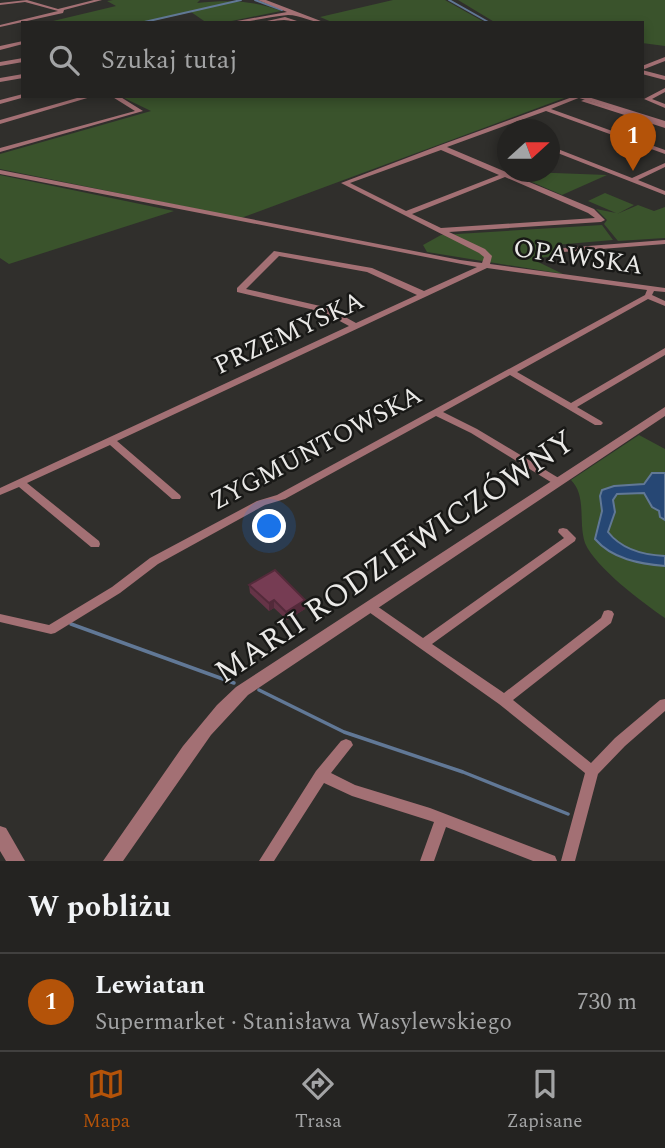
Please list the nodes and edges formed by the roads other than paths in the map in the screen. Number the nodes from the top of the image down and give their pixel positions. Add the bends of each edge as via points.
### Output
1 (100, 0) edge
2 (261, 0) edge
3 (0, 4) edge
4 (57, 10) junction
5 (291, 13) junction
6 (263, 21) edge
7 (266, 21) edge
8 (295, 21) edge
9 (317, 21) edge
10 (0, 26) edge
11 (21, 43) edge
12 (0, 48) edge
13 (665, 59) edge
14 (21, 60) edge
15 (0, 64) edge
16 (644, 69) edge
17 (644, 71) edge
18 (21, 76) edge
19 (665, 78) edge
20 (0, 80) edge
21 (665, 90) edge
22 (21, 97) edge
23 (84, 98) edge
24 (118, 98) edge
25 (581, 98) edge
26 (0, 102) edge
27 (665, 106) edge
28 (546, 109) junction
29 (519, 119) edge
30 (0, 122) edge
31 (665, 124) edge
32 (497, 127) edge
33 (440, 147) junction
34 (0, 150) edge
35 (561, 152) edge
36 (665, 152) edge
37 (665, 165) edge
38 (497, 168) edge
39 (0, 172) edge
40 (497, 178) edge
41 (631, 180) junction
42 (528, 182) edge
43 (665, 193) edge
44 (407, 213) junction
45 (440, 230) junction
46 (665, 242) edge
47 (563, 250) dead end
48 (485, 266) junction
49 (665, 290) edge
50 (649, 292) junction
51 (425, 295) junction
52 (665, 304) edge
53 (357, 327) junction
54 (665, 351) edge
55 (509, 371) junction
56 (571, 407) junction
57 (665, 411) edge
58 (435, 412) junction
59 (598, 423) dead end
60 (110, 440) junction
61 (558, 482) junction
62 (20, 483) junction
63 (0, 492) edge
64 (176, 497) dead end
65 (563, 532) dead end
66 (95, 544) dead end
67 (370, 607) junction
68 (608, 614) dead end
69 (0, 618) edge
70 (423, 644) junction
71 (504, 700) junction
72 (665, 704) edge
73 (346, 745) dead end
74 (592, 771) junction
75 (321, 775) junction
76 (442, 819) junction
77 (0, 834) edge
78 (129, 840) junction
79 (16, 861) edge
80 (112, 861) edge
81 (120, 861) edge
82 (266, 861) edge
83 (427, 861) edge
84 (550, 861) edge
85 (568, 861) edge

1 - 4 street
2 - 5 street
3 - 4 street via 25,1
4 - 10 street via 62,11
5 - 6 street
5 - 9 street
7 - 8 street
11 - 12 street
13 - 16 street
14 - 15 street
17 - 19 street
18 - 20 street
21 - 27 street via 647,99
22 - 26 street
23 - 30 street
24 - 34 street via 140,110
25 - 28 street
25 - 31 street
28 - 29 street
28 - 36 street
32 - 33 street
33 - 38 street
33 - 44 street via 344,183
35 - 41 street
37 - 41 street
39 - 48 street, OPAWSKA
40 - 44 street
41 - 43 street
42 - 45 street via 601,220
44 - 45 street
45 - 48 street via 482,251 488,256
46 - 47 street, OPAWSKA
48 - 50 street, OPAWSKA
48 - 51 street, PRZEMYSKA
49 - 50 street, OPAWSKA
50 - 52 street
50 - 55 street, ZYGMUNTOWSKA
51 - 53 street, PRZEMYSKA
51 - 53 street via 369,270 277,253 240,290 327,310
53 - 60 street, PRZEMYSKA
54 - 56 street
55 - 56 street
55 - 58 street, ZYGMUNTOWSKA
56 - 59 street
57 - 61 street, MARII RODZIEWICZÓWNY
58 - 61 street via 474,430
58 - 69 street, ZYGMUNTOWSKA via 153,561 51,630
60 - 62 street, PRZEMYSKA
60 - 64 street
61 - 67 street, MARII RODZIEWICZÓWNY
62 - 63 street, PRZEMYSKA
62 - 66 street
65 - 70 street via 571,538
67 - 70 street
67 - 78 street, MARII RODZIEWICZÓWNY via 261,677 225,706 204,728
68 - 71 street via 607,620
70 - 71 street
71 - 74 street
72 - 74 street
73 - 75 street
74 - 85 street
75 - 76 street via 352,790
75 - 82 street
76 - 83 street
76 - 84 street
77 - 79 street
78 - 80 street, MARII RODZIEWICZÓWNY
78 - 81 street, MARII RODZIEWICZÓWNY

